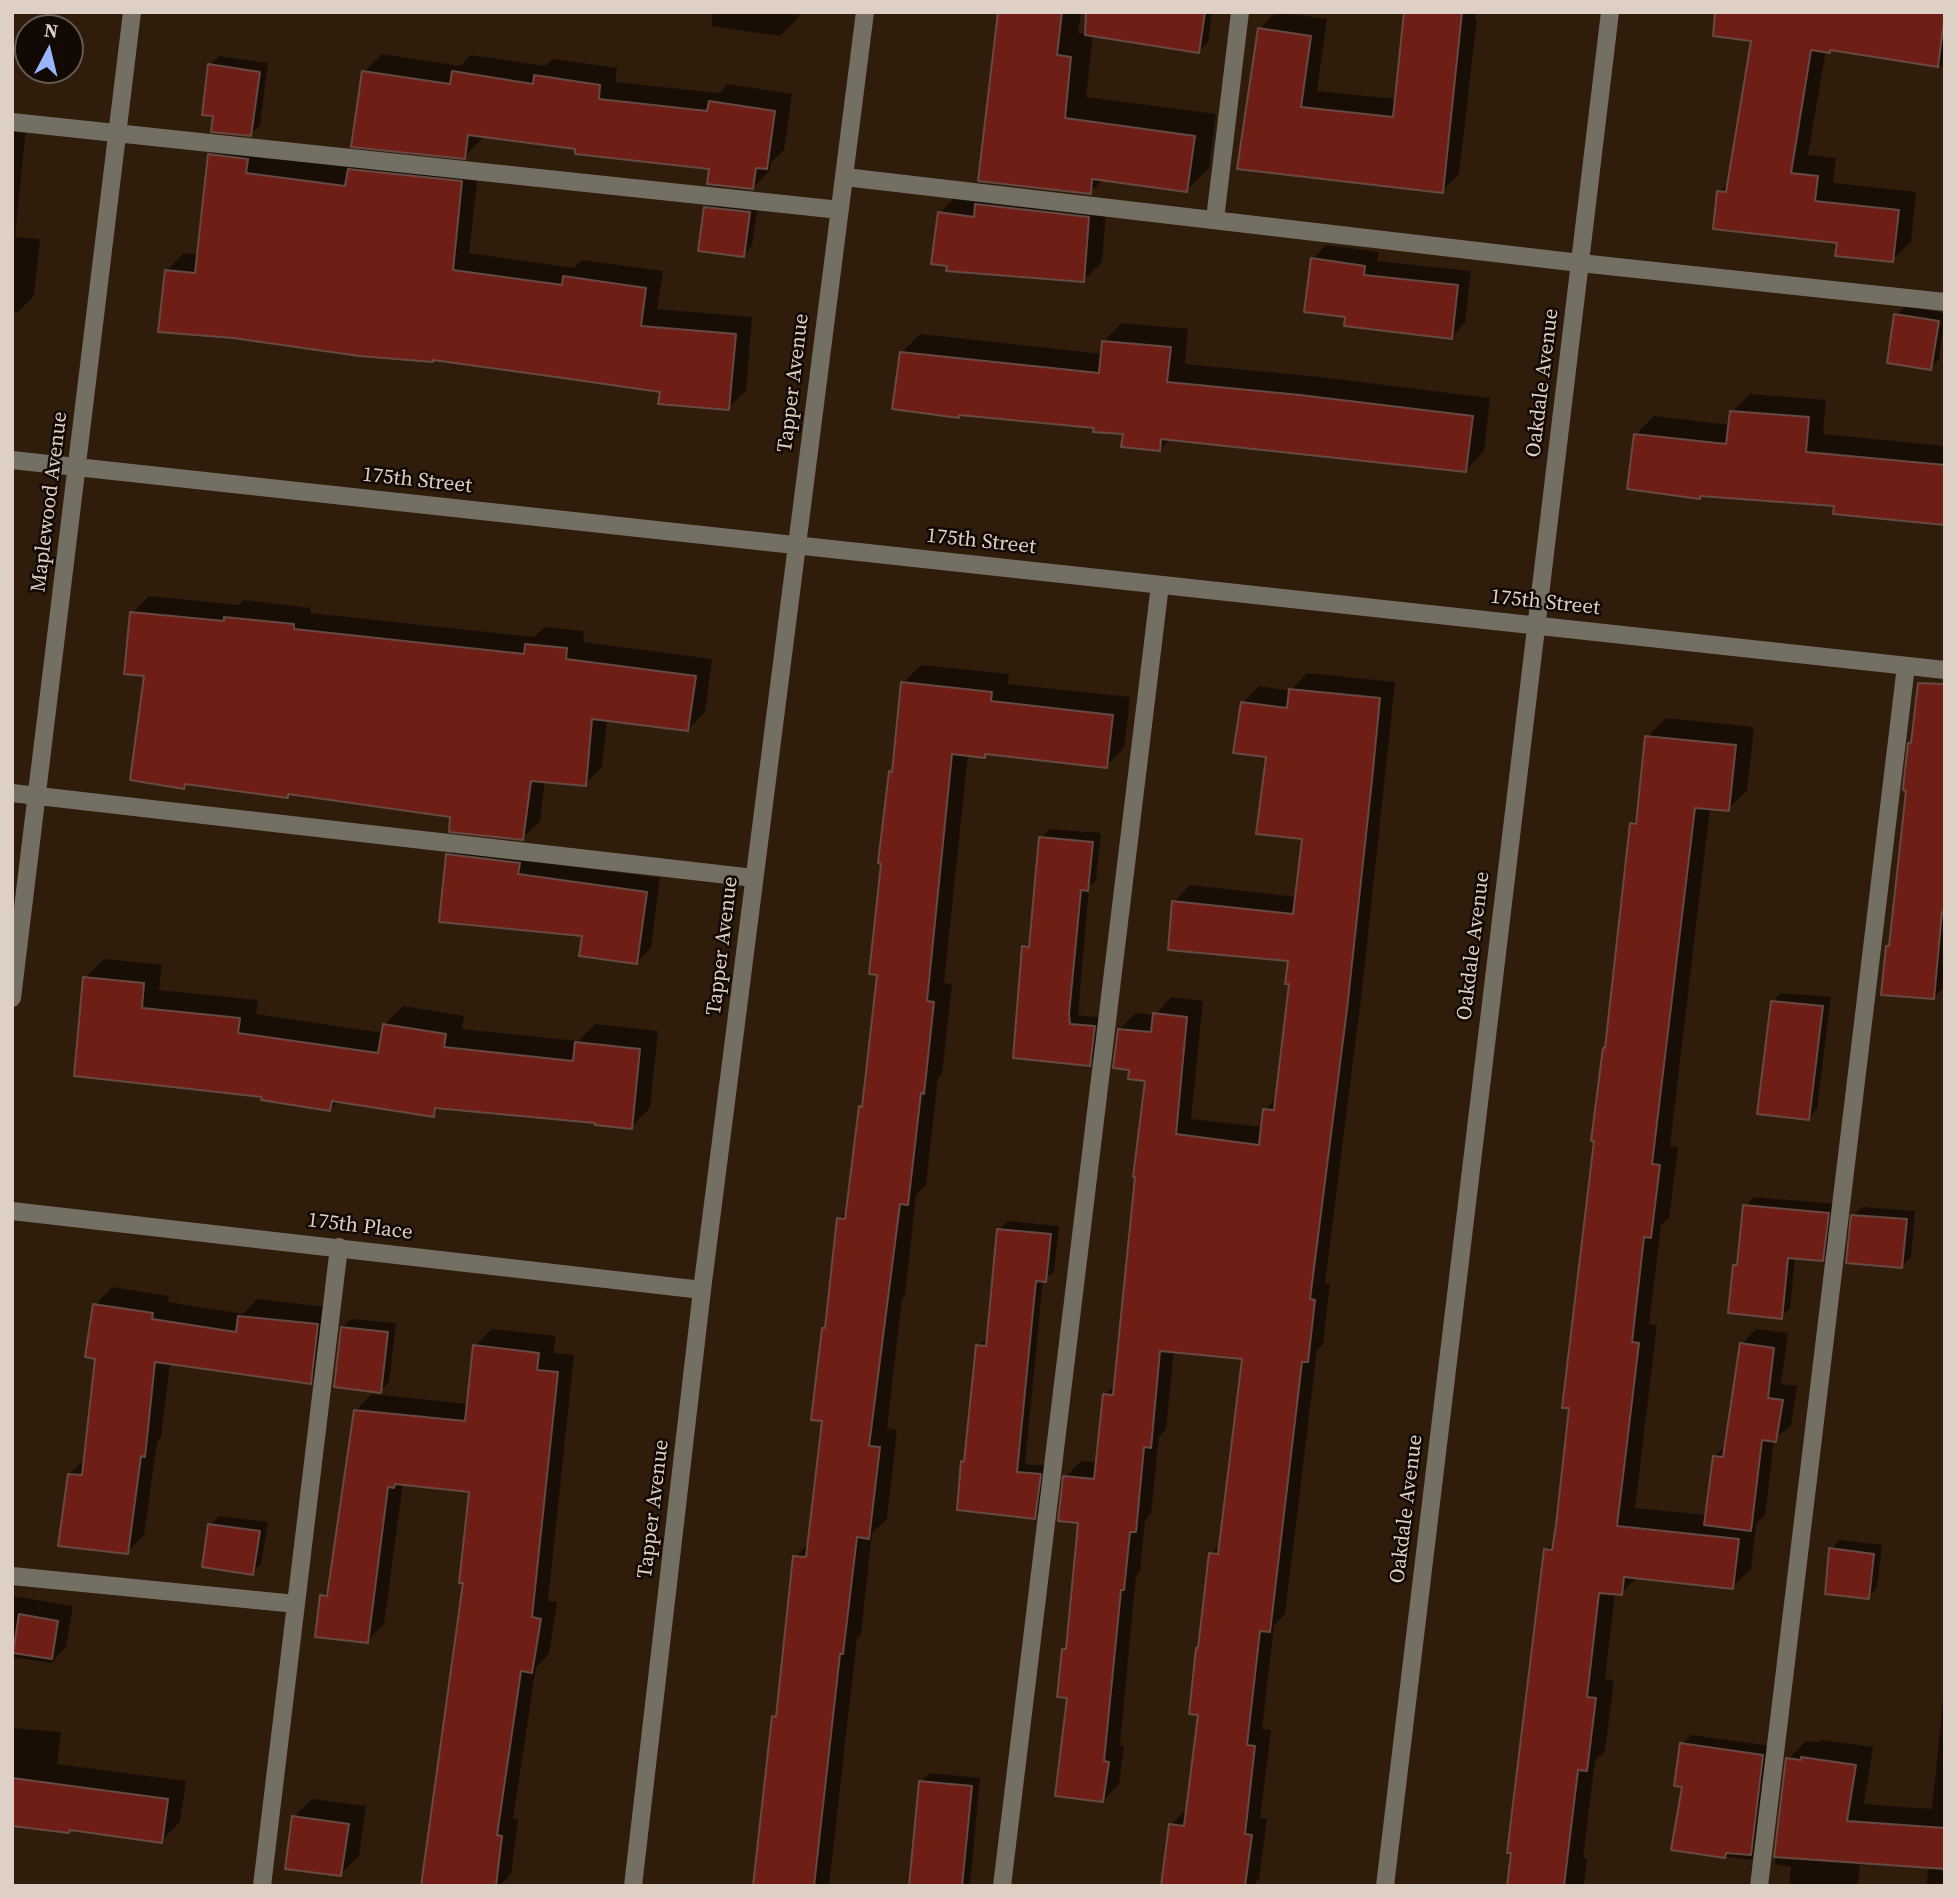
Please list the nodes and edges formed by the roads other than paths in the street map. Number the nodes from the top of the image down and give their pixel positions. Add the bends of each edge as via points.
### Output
1 (132, 12) edge
2 (864, 12) edge
3 (1240, 12) edge
4 (1611, 12) edge
5 (12, 122) edge
6 (118, 134) junction
7 (845, 177) junction
8 (840, 210) junction
9 (1215, 219) junction
10 (1580, 263) junction
11 (1945, 302) edge
12 (12, 460) edge
13 (77, 467) junction
14 (796, 545) junction
15 (1160, 585) junction
16 (1535, 625) junction
17 (1906, 666) junction
18 (1945, 670) edge
19 (12, 793) edge
20 (37, 796) junction
21 (754, 878) junction
22 (12, 998) edge
23 (12, 1211) edge
24 (339, 1247) junction
25 (702, 1290) junction
26 (12, 1576) edge
27 (296, 1604) junction
28 (262, 1886) edge
29 (633, 1886) edge
30 (1002, 1886) edge
31 (1385, 1886) edge
32 (1759, 1886) edge

1 - 6 street, Maplewood Avenue
2 - 7 street, Tapper Avenue
3 - 9 street
4 - 10 street, Oakdale Avenue
5 - 6 street
6 - 8 street
6 - 13 street, Maplewood Avenue
7 - 8 street, Tapper Avenue
7 - 9 street
8 - 14 street, Tapper Avenue
9 - 10 street
10 - 11 street
10 - 16 street, Oakdale Avenue
12 - 13 street, 175th Street
13 - 14 street, 175th Street
13 - 20 street, Maplewood Avenue
14 - 15 street, 175th Street
14 - 21 street, Tapper Avenue
15 - 16 street, 175th Street
15 - 30 street
16 - 17 street, 175th Street
16 - 31 street, Oakdale Avenue
17 - 18 street, 175th Street
17 - 32 street
19 - 20 street
20 - 21 street
20 - 22 street, Maplewood Avenue
21 - 25 street, Tapper Avenue
23 - 24 street, 175th Place
24 - 25 street, 175th Place
24 - 27 street
25 - 29 street, Tapper Avenue
26 - 27 street
27 - 28 street

